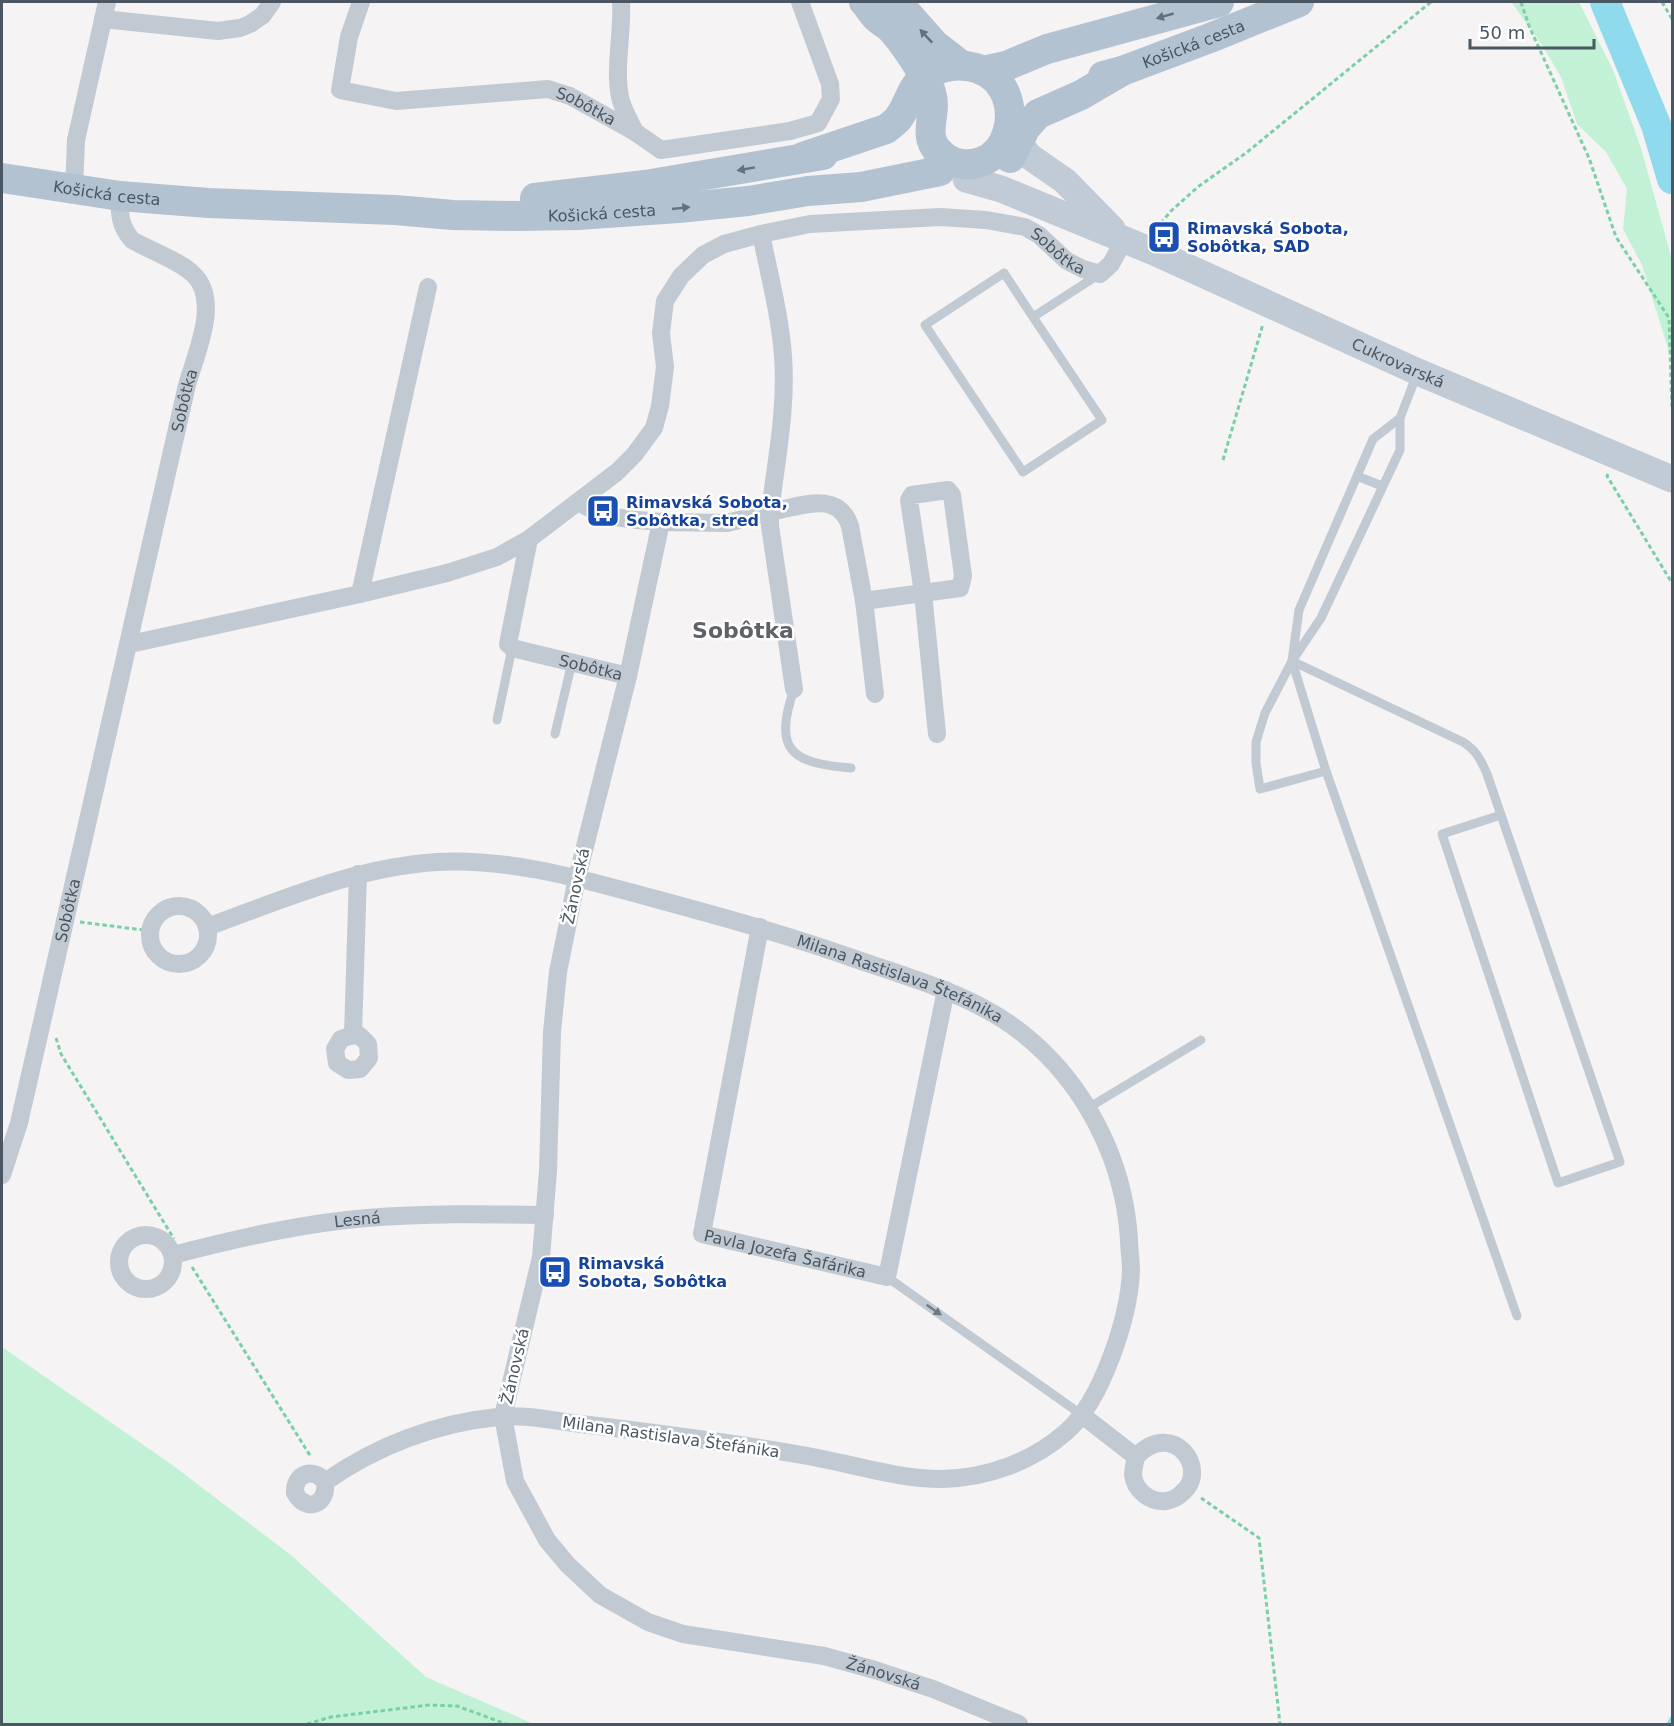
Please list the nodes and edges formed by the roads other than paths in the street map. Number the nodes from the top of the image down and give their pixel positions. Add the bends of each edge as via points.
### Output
1 (272, 2) edge
2 (361, 2) edge
3 (621, 2) edge
4 (800, 2) edge
5 (1219, 2) edge
6 (1299, 2) edge
7 (879, 6) edge
8 (105, 10) edge
9 (980, 76) junction
10 (921, 97) junction
11 (634, 132) junction
12 (1007, 147) junction
13 (944, 166) junction
14 (2, 178) edge
15 (74, 190) junction
16 (120, 196) junction
17 (395, 210) junction
18 (761, 234) junction
19 (1124, 240) junction
20 (1100, 274) junction
21 (428, 287) dead end
22 (1034, 317) junction
23 (1418, 372) junction
24 (1400, 418) junction
25 (1357, 476) junction
26 (1672, 479) edge
27 (1382, 486) junction
28 (579, 502) junction
29 (770, 512) junction
30 (661, 522) junction
31 (529, 539) junction
32 (922, 593) junction
33 (360, 594) junction
34 (864, 601) junction
35 (130, 644) junction
36 (512, 648) junction
37 (1292, 661) junction
38 (572, 662) junction
39 (628, 676) junction
40 (794, 689) joint
41 (875, 694) dead end
42 (497, 720) dead end
43 (555, 734) dead end
44 (937, 734) dead end
45 (851, 768) dead end
46 (1326, 771) junction
47 (1501, 815) junction
48 (358, 874) junction
49 (577, 878) junction
50 (207, 927) junction
51 (760, 927) junction
52 (946, 990) junction
53 (353, 1035) dead end
54 (1202, 1040) dead end
55 (1089, 1108) junction
56 (2, 1175) edge
57 (545, 1215) junction
58 (178, 1254) road end
59 (887, 1276) junction
60 (1517, 1316) dead end
61 (1082, 1415) junction
62 (503, 1416) junction
63 (1136, 1457) junction
64 (321, 1479) road end
65 (1019, 1725) edge

1 - 8 street via 250,24 218,31
2 - 11 street, Sobôtka via 340,90 396,101 548,89 570,96
3 - 11 street, Sobôtka via 620,98
4 - 11 street, Sobôtka via 830,84 831,99 818,123 790,131 661,150
5 -> 9 main road, Košická cesta
6 - 12 main road, Košická cesta via 1122,71 1038,114
9 -> 7 main road
7 - 10 main road
8 - 15 street via 76,140
9 - 10 main road, Košická cesta via 940,83
9 - 12 main road via 993,105 995,125 991,141
10 - 13 main road via 934,101 930,135
10 -> 17 main road, Košická cesta via 908,132 887,145 858,152 803,157 603,191
12 - 13 main road, Košická cesta via 976,164 952,162
12 - 19 main road, Cukrovarská via 1016,162 1096,215
17 -> 13 main road, Košická cesta via 453,216 579,215 678,208 748,201 860,175
13 - 19 main road, Cukrovarská
14 - 15 main road, Košická cesta
15 - 16 main road, Košická cesta
16 - 17 main road, Košická cesta via 273,207
16 - 35 street, Sobôtka via 119,213 125,232 132,240 193,273 201,283 207,303
18 - 20 street, Sobôtka via 810,224 940,217 986,220 1025,227 1067,261
18 - 28 street, Sobôtka via 724,244 703,255 681,276 665,301 661,333 665,367 654,428 617,472
18 - 29 street via 783,358 783,403
19 - 20 street, Sobôtka via 1111,264
19 - 23 main road, Cukrovarská
20 - 22 lane
21 - 33 street
22 - 22 lane via 1102,420 1023,472 925,325 1004,273
23 - 24 lane
23 - 26 main road, Cukrovarská
24 - 25 lane via 1373,439
24 - 27 lane via 1400,450
25 - 27 lane
25 - 37 lane via 1299,610
27 - 37 lane via 1321,618
28 - 30 street via 609,517
28 - 31 street, Sobôtka
29 - 30 street via 727,523
29 - 34 street via 825,502 841,509 850,526
29 - 40 street
30 - 39 street, Sobôtka
31 - 33 street, Sobôtka via 497,557
31 - 36 street via 508,644
32 - 32 street via 909,500 912,495 948,490 952,495 963,576 960,588
32 - 34 street
32 - 44 street
33 - 35 street, Sobôtka
34 - 41 street
35 - 56 street, Sobôtka via 19,1123
36 - 38 street, Sobôtka
36 - 42 lane
37 - 46 lane
37 - 46 lane via 1265,713 1256,742 1260,789
37 - 47 lane via 1472,748 1484,766
38 - 39 street, Sobôtka
38 - 43 lane
39 - 49 street, Žánovská
40 - 45 lane via 785,730 791,750 799,758 825,766
46 - 60 lane
47 - 47 lane via 1620,1162 1558,1183 1442,834
48 - 49 street, Milana Rastislava Štefánika via 436,862 472,862
48 - 50 street, Milana Rastislava Štefánika
48 - 53 street
49 - 51 street, Milana Rastislava Štefánika
49 - 57 street, Žánovská via 558,972 552,1032
50 - 50 street via 195,911 176,906 158,915 151,931 152,943 164,959 183,964 200,955 206,946
51 - 52 street, Milana Rastislava Štefánika
51 - 59 street, Pavla Jozefa Šafárika via 702,1234
52 - 55 street, Milana Rastislava Štefánika via 989,1010 1027,1037 1066,1076
52 - 59 street, Pavla Jozefa Šafárika
54 - 55 lane
55 - 61 street, Milana Rastislava Štefánika via 1118,1174 1128,1220 1131,1273 1116,1343 1094,1397
57 - 58 street, Lesná via 364,1218 251,1235
57 - 62 street, Žánovská via 542,1257
59 -> 61 lane
61 - 62 street, Milana Rastislava Štefánika via 1066,1432 1023,1462 984,1474 940,1479 695,1437
61 - 63 street
62 - 64 street, Milana Rastislava Štefánika via 434,1428 380,1449
62 - 65 street, Žánovská via 515,1481 546,1540 590,1587 619,1607 683,1634 824,1656 875,1670
63 - 63 street via 1136,1485 1153,1500 1176,1498 1186,1490 1192,1478 1192,1465 1176,1445 1159,1442

